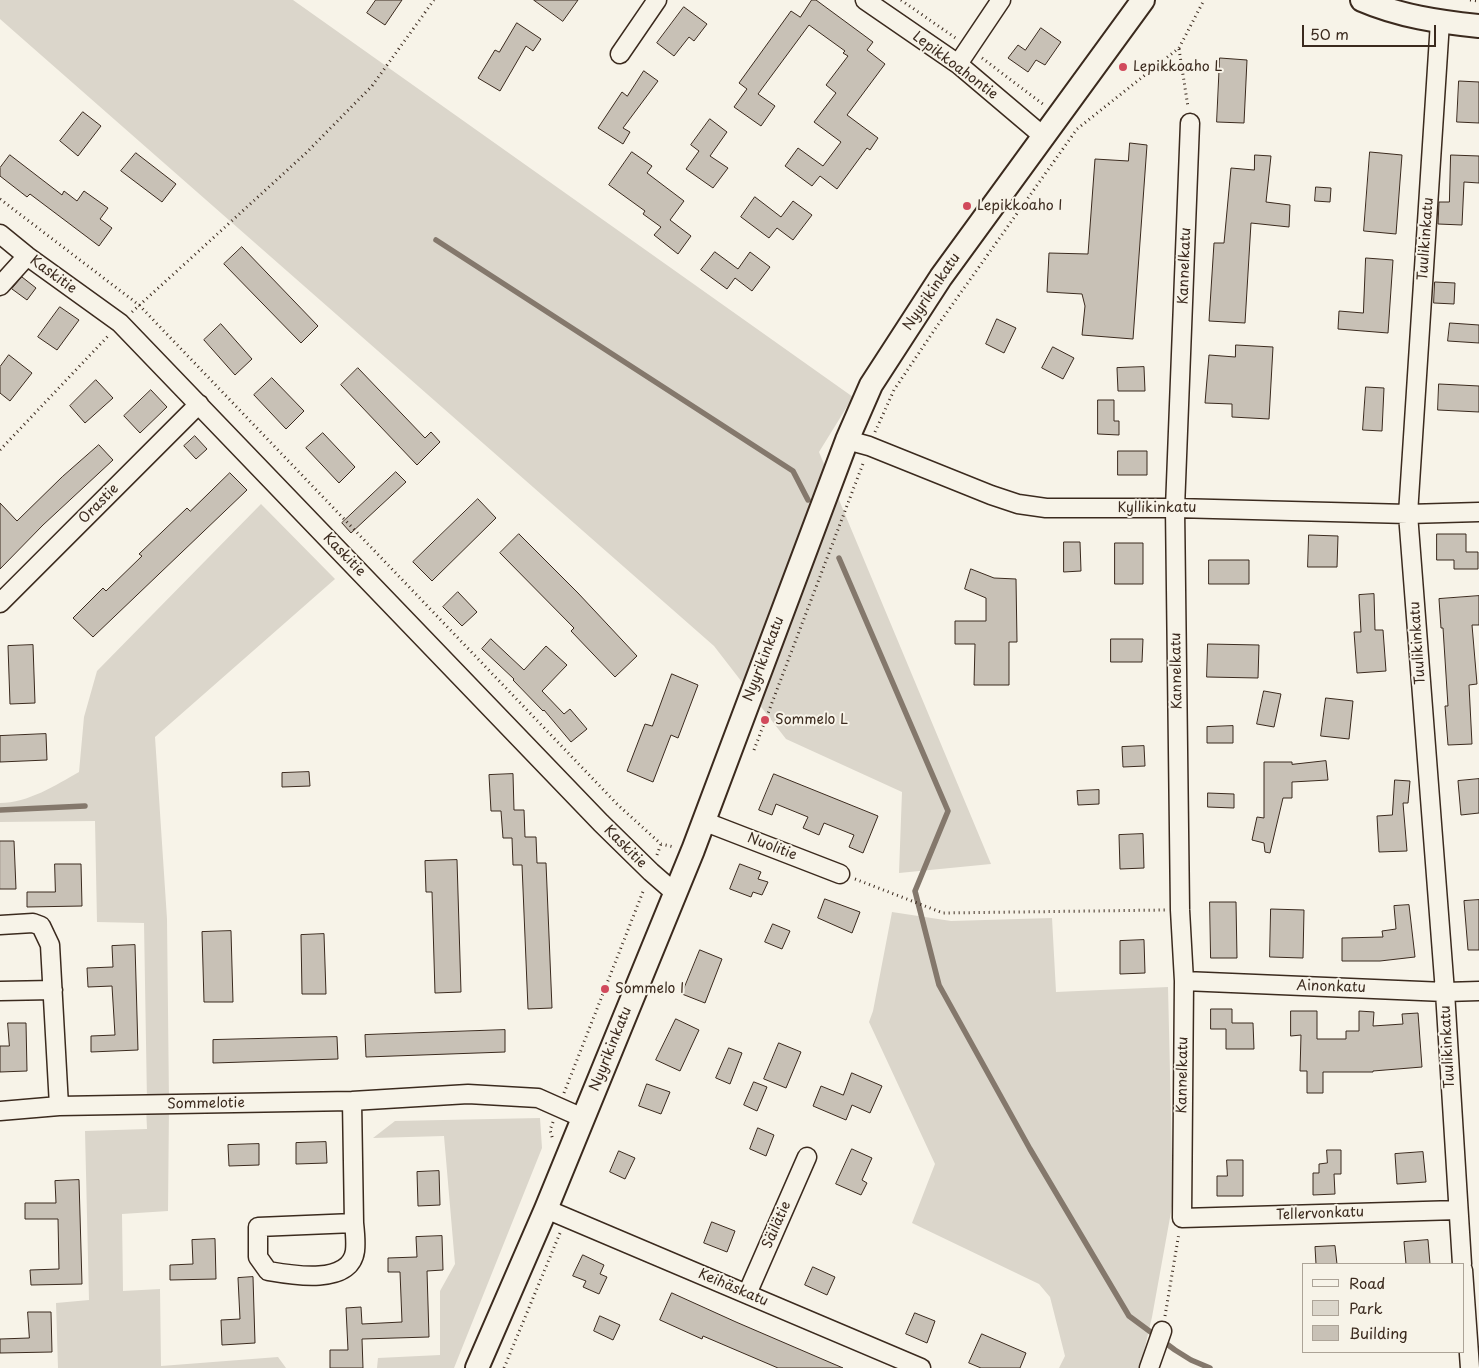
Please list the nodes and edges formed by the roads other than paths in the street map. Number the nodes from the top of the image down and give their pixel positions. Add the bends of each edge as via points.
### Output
1 (657, 0) edge
2 (864, 0) edge
3 (1001, 0) edge
4 (1143, 0) edge
5 (1362, 0) edge
6 (1440, 22) junction
7 (1479, 26) edge
8 (620, 54) dead end
9 (958, 64) junction
10 (1190, 123) road end
11 (1043, 136) junction
12 (0, 234) edge
13 (27, 256) junction
14 (0, 286) edge
15 (199, 404) junction
16 (847, 440) junction
17 (1175, 508) junction
18 (1479, 512) edge
19 (1408, 514) junction
20 (0, 603) edge
21 (703, 821) junction
22 (840, 874) road end
23 (674, 892) junction
24 (0, 925) edge
25 (1184, 981) junction
26 (0, 990) edge
27 (54, 990) junction
28 (1479, 991) edge
29 (1445, 992) junction
30 (352, 1101) junction
31 (59, 1106) junction
32 (0, 1111) edge
33 (583, 1118) junction
34 (807, 1157) dead end
35 (546, 1209) junction
36 (1458, 1210) junction
37 (1182, 1218) joint
38 (354, 1223) junction
39 (1462, 1263) edge
40 (1464, 1284) edge
41 (747, 1294) junction
42 (1162, 1331) road end
43 (477, 1368) edge
44 (921, 1368) edge
45 (1149, 1368) edge
46 (1470, 1368) edge

1 - 8 street
2 - 9 street, Lepikkoahontie
3 - 9 street
4 - 11 street, Nyyrikinkatu
5 - 6 street
6 - 7 street
6 - 19 street, Tuulikinkatu
9 - 11 street, Lepikkoahontie
10 - 17 street, Kannelkatu
11 - 16 street, Nyyrikinkatu via 941,278 870,385
12 - 13 street, Kaskitie
13 - 14 street
13 - 15 street, Kaskitie via 120,323
15 - 20 street, Orastie
15 - 23 street, Kaskitie via 601,823
16 - 17 street, Kyllikinkatu via 1018,504 1046,508
16 - 21 street, Nyyrikinkatu
17 - 19 street, Kyllikinkatu
17 - 25 street, Kannelkatu via 1180,910
18 - 19 street, Kyllikinkatu
19 - 29 street, Tuulikinkatu
21 - 22 street, Nuolitie
21 - 23 street, Nyyrikinkatu
23 - 33 street, Nyyrikinkatu
24 - 27 street via 33,923 41,926 50,945
25 - 29 street, Ainonkatu
25 - 37 street, Kannelkatu
26 - 27 street
27 - 31 street
28 - 29 street, Ainonkatu
29 - 36 street, Tuulikinkatu
30 - 31 street, Sommelotie
30 - 33 street, Sommelotie via 468,1094 538,1098
30 - 38 street
31 - 32 street, Sommelotie
33 - 35 street, Nyyrikinkatu
34 - 41 street, Säilätie
35 - 41 street, Keihäskatu
35 - 43 street, Nyyrikinkatu
36 - 37 street, Tellervonkatu
36 - 39 street, Tuulikinkatu
38 - 38 street via 258,1227 258,1257 268,1271 304,1276 329,1275 348,1266 355,1252
40 - 46 street
41 - 44 street, Keihäskatu
42 - 45 street

